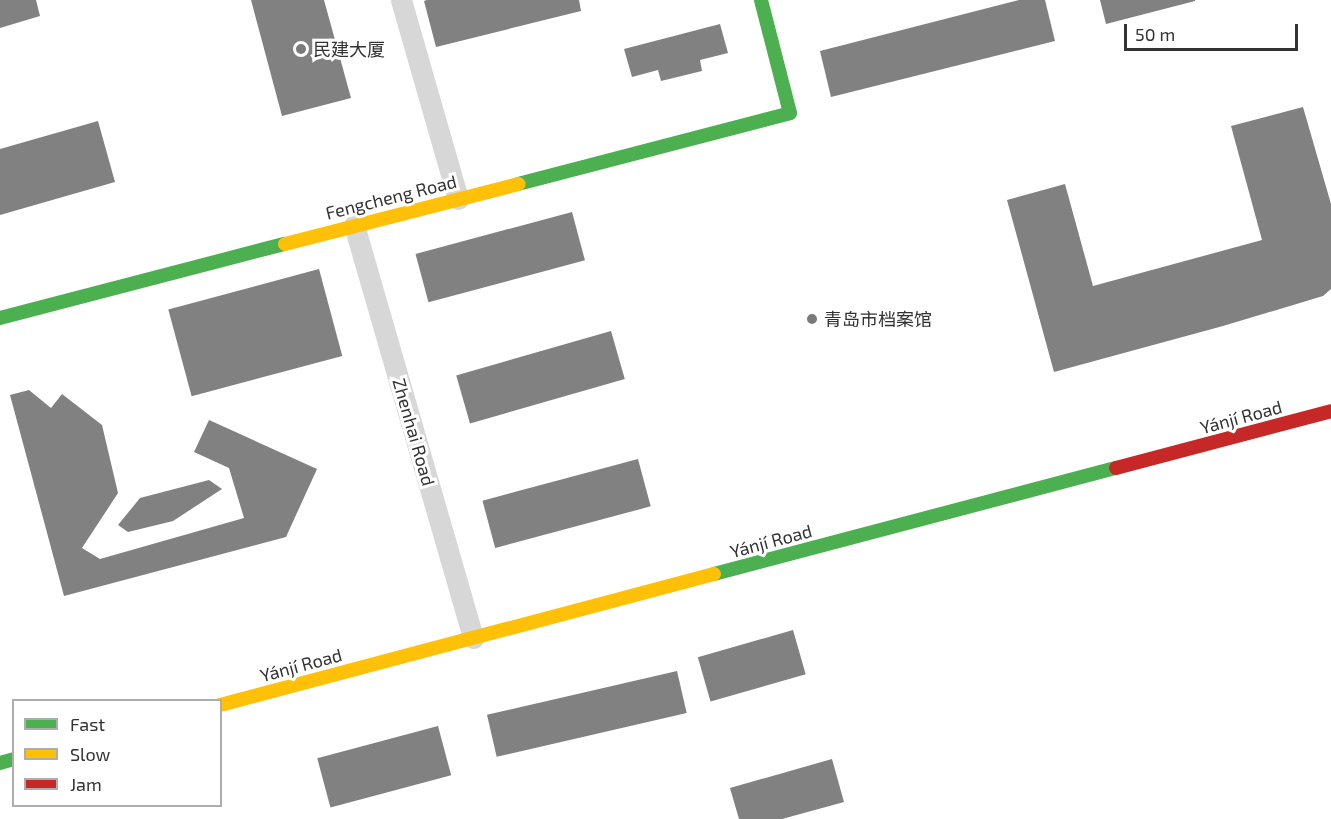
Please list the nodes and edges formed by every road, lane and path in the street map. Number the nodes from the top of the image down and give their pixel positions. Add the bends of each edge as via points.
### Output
1 (401, 0) edge
2 (761, 0) edge
3 (458, 199) junction
4 (354, 225) junction
5 (0, 318) edge
6 (1331, 411) edge
7 (473, 638) junction
8 (222, 704) edge

1 - 3 street
2 - 3 main road, Fengcheng Road via 790,113
3 - 4 main road, Fengcheng Road
4 - 5 main road, Fengcheng Road
4 - 7 street, Zhenhai Road
6 - 7 main road, Yánjí Road
7 - 8 main road, Yánjí Road

